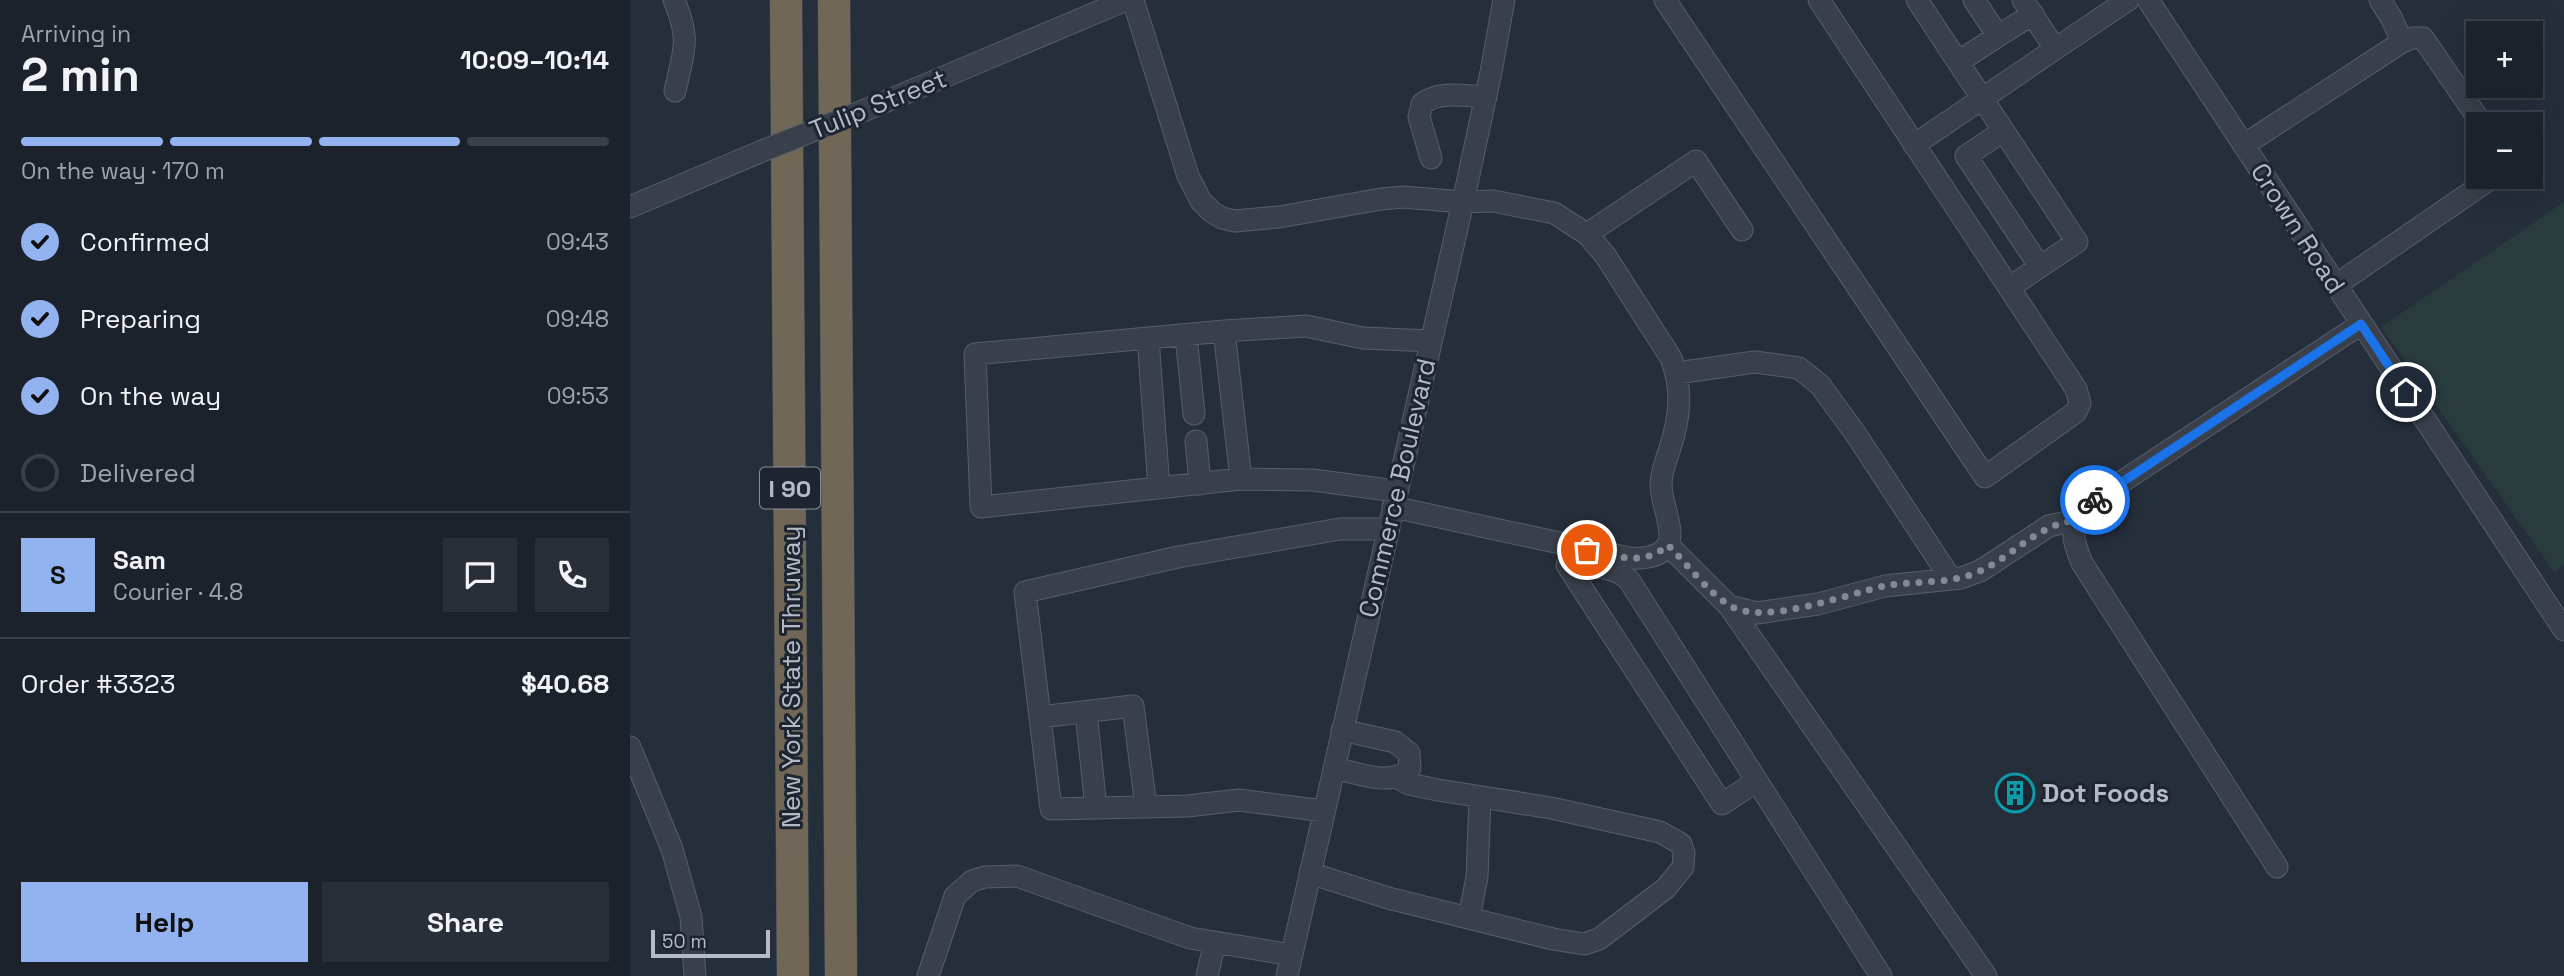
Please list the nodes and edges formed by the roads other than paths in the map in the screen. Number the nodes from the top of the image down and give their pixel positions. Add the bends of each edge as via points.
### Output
1 (674, 0) edge
2 (786, 0) edge
3 (834, 0) edge
4 (1126, 0) edge
5 (1133, 0) edge
6 (1504, 0) edge
7 (1665, 0) edge
8 (1819, 0) edge
9 (1917, 0) edge
10 (1974, 0) edge
11 (2128, 0) edge
12 (2148, 0) edge
13 (2380, 0) edge
14 (2028, 7) edge
15 (1998, 36) junction
16 (2402, 43) junction
17 (2055, 50) junction
18 (1958, 62) junction
19 (675, 90) dead end
20 (1486, 97) junction
21 (1982, 99) junction
22 (2474, 112) edge
23 (2003, 131) junction
24 (1914, 145) junction
25 (2244, 145) junction
26 (1431, 158) dead end
27 (2476, 189) edge
28 (1463, 202) junction
29 (630, 207) edge
30 (1742, 230) dead end
31 (1587, 234) junction
32 (2040, 267) junction
33 (2336, 285) junction
34 (2010, 287) junction
35 (2361, 324) junction
36 (1224, 331) junction
37 (1186, 335) junction
38 (1148, 338) junction
39 (1431, 341) junction
40 (1677, 373) junction
41 (1194, 414) dead end
42 (1196, 441) dead end
43 (1241, 480) junction
44 (1200, 484) junction
45 (1159, 488) junction
46 (1395, 499) junction
47 (2076, 520) junction
48 (1388, 529) junction
49 (1668, 545) junction
50 (1951, 579) junction
51 (1729, 606) junction
52 (2564, 630) edge
53 (1086, 712) junction
54 (1040, 717) junction
55 (1342, 730) junction
56 (630, 747) edge
57 (1334, 768) junction
58 (1398, 778) junction
59 (1757, 781) junction
60 (1480, 797) junction
61 (1146, 807) junction
62 (1096, 808) junction
63 (1324, 811) junction
64 (2277, 867) dead end
65 (1310, 873) junction
66 (1469, 918) junction
67 (1215, 942) junction
68 (1290, 966) edge
69 (695, 976) edge
70 (793, 976) edge
71 (841, 976) edge
72 (928, 976) edge
73 (1208, 976) edge
74 (1881, 976) edge
75 (1986, 976) edge

1 - 19 street via 686,40
2 - 70 highway, New York State Thruway / I 90
3 - 71 highway, New York State Thruway / I 90
4 - 29 street, Tulip Street, bridge
5 - 28 street via 1188,176 1201,201 1222,218 1279,217 1381,198
6 - 20 street, Commerce Boulevard
7 - 34 street via 1985,477 2076,412 2080,403
8 - 24 street
9 - 18 street
10 - 15 street
11 - 17 street
12 - 25 street, Crown Road
13 - 16 street
14 - 15 street
14 - 17 street
15 - 18 street
16 - 22 street via 2423,38
16 - 25 street
17 - 21 street
18 - 21 street
20 - 26 street via 1448,95 1422,104 1419,117
20 - 28 street, Commerce Boulevard
21 - 23 street
21 - 24 street
23 - 32 street via 2077,242
23 - 32 street via 1966,156
24 - 34 street
25 - 33 street, Crown Road
27 - 33 street
28 - 31 street via 1493,201 1554,213
28 - 39 street, Commerce Boulevard
30 - 31 street via 1696,161
31 - 40 street via 1605,255
32 - 34 street
33 - 35 street, Crown Road
35 - 47 street via 2085,506
35 - 52 street, Crown Road
36 - 37 street
36 - 39 street via 1306,326 1363,338
36 - 43 street
37 - 38 street
37 - 41 street
38 - 45 street
38 - 45 street via 975,354 981,507
39 - 46 street, Commerce Boulevard
40 - 49 street via 1681,403 1661,488
40 - 50 street via 1755,362 1799,368 1819,385 1855,433
42 - 44 street
43 - 44 street
43 - 46 street via 1313,480
44 - 45 street
46 - 48 street, Commerce Boulevard
46 - 49 street via 1629,558 1646,559
47 - 50 street via 2049,526 1980,571
47 - 64 street via 2072,538 2082,563
48 - 54 street via 1340,529 1178,557 1025,592
48 - 55 street, Commerce Boulevard
49 - 51 street
50 - 51 street via 1885,586 1818,604 1757,613
51 - 75 street
53 - 54 street
53 - 61 street via 1133,706
53 - 62 street
54 - 62 street via 1051,809
55 - 57 street, Commerce Boulevard
55 - 58 street via 1403,747 1410,768
56 - 69 street via 672,849 691,916
57 - 58 street
57 - 63 street, Commerce Boulevard
58 - 60 street
59 - 59 street via 1624,574 1567,565 1722,804
59 - 74 street
60 - 66 street via 1477,877
60 - 66 street via 1660,832 1681,844 1683,867 1666,888 1600,939 1584,944
61 - 62 street
61 - 63 street via 1239,800
63 - 65 street, Commerce Boulevard
65 - 66 street
65 - 68 street, Commerce Boulevard
67 - 68 street
67 - 72 street via 1190,938 1017,876 985,877 972,881 955,896
67 - 73 street

